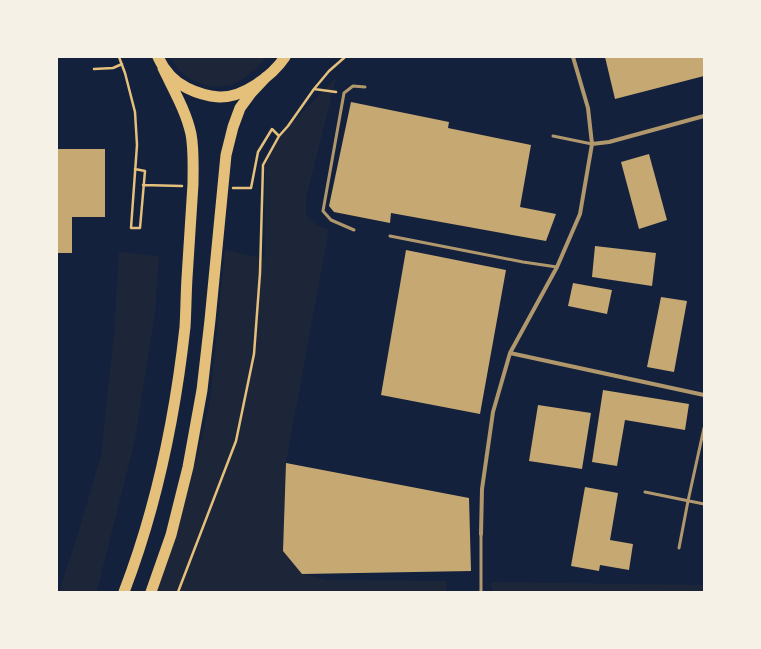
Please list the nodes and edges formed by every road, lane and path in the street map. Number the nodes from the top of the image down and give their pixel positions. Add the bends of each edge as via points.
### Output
1 (119, 57) edge
2 (158, 57) edge
3 (288, 57) edge
4 (345, 57) edge
5 (573, 57) edge
6 (282, 61) edge
7 (122, 64) junction
8 (163, 68) junction
9 (94, 69) dead end
10 (266, 77) junction
11 (365, 87) dead end
12 (314, 88) junction
13 (344, 94) junction
14 (704, 116) edge
15 (279, 136) junction
16 (553, 136) dead end
17 (592, 144) junction
18 (135, 170) junction
19 (251, 188) dead end
20 (354, 230) dead end
21 (390, 236) dead end
22 (557, 267) junction
23 (510, 353) junction
24 (704, 395) edge
25 (704, 428) edge
26 (645, 492) dead end
27 (688, 501) junction
28 (704, 504) edge
29 (481, 534) joint
30 (679, 548) dead end
31 (124, 592) edge
32 (151, 592) edge
33 (178, 592) edge
34 (482, 592) edge

1 - 7 path
2 - 8 highway
3 - 6 highway
4 - 12 path
5 - 17 street via 588,108
6 - 10 highway
7 - 9 path via 113,68
7 - 18 path via 135,112 138,144
8 - 10 highway via 193,91 220,97 249,89
8 - 31 highway via 186,116 191,135 193,171 185,325 178,382 154,503
10 - 32 highway via 240,108 226,155 202,390 188,467 170,535
11 - 13 lane via 353,86
12 - 13 path
12 - 15 path
13 - 20 lane via 323,211 331,220
14 - 17 street via 609,142
15 - 19 path via 272,129 258,152
15 - 33 path via 263,165 260,273 254,354 236,441
16 - 17 lane
17 - 22 street via 580,214
18 - 18 path via 145,171 140,228 131,228
21 - 22 lane
22 - 23 street
23 - 24 street
23 - 29 street via 493,412 482,489
25 - 27 lane
26 - 27 lane
27 - 28 lane
27 - 30 lane
29 - 34 lane

